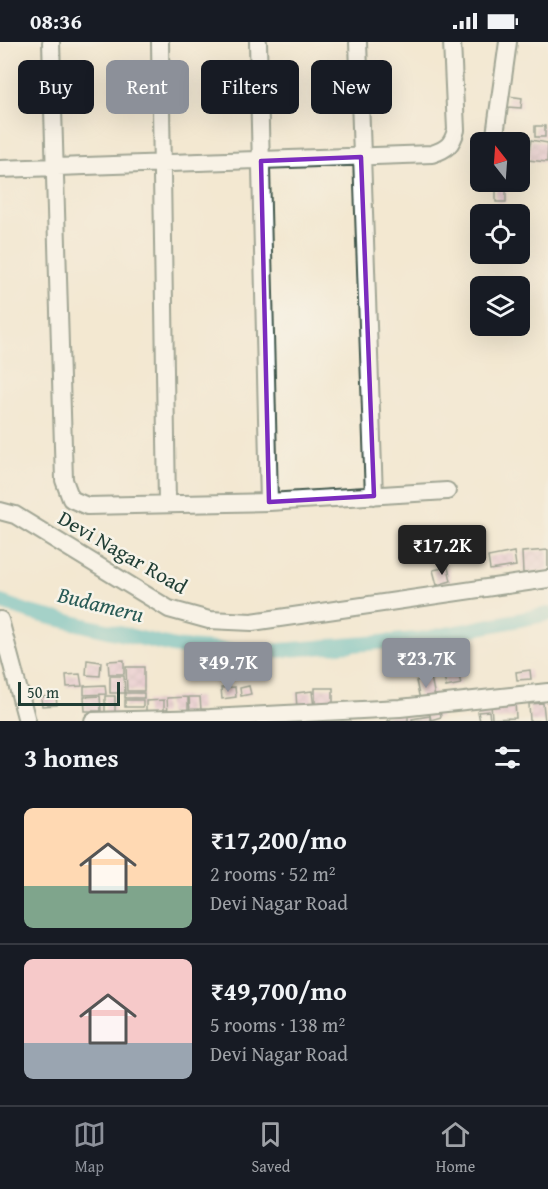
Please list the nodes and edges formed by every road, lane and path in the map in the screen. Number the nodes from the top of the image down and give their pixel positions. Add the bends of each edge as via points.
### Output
1 (51, 42) edge
2 (160, 42) edge
3 (258, 42) edge
4 (358, 42) edge
5 (452, 42) edge
6 (508, 42) edge
7 (495, 132) edge
8 (361, 157) junction
9 (261, 161) junction
10 (163, 163) junction
11 (55, 168) junction
12 (0, 169) edge
13 (447, 491) dead end
14 (374, 496) junction
15 (269, 502) junction
16 (167, 503) junction
17 (0, 511) edge
18 (548, 579) edge
19 (0, 620) edge
20 (548, 692) edge
21 (27, 721) edge
22 (93, 721) edge

1 - 11 street
2 - 10 street
3 - 9 street
4 - 8 street
5 - 8 street via 456,130 446,150
6 - 7 street
8 - 9 street
8 - 14 street
9 - 10 street
9 - 15 street
10 - 11 street
10 - 16 street
11 - 12 street
11 - 16 street via 63,480 71,499 87,506
13 - 14 street
14 - 15 street
15 - 16 street
17 - 18 street, Devi Nagar Road via 15,515 169,609 209,620 252,622
19 - 21 street
20 - 22 street via 400,708

